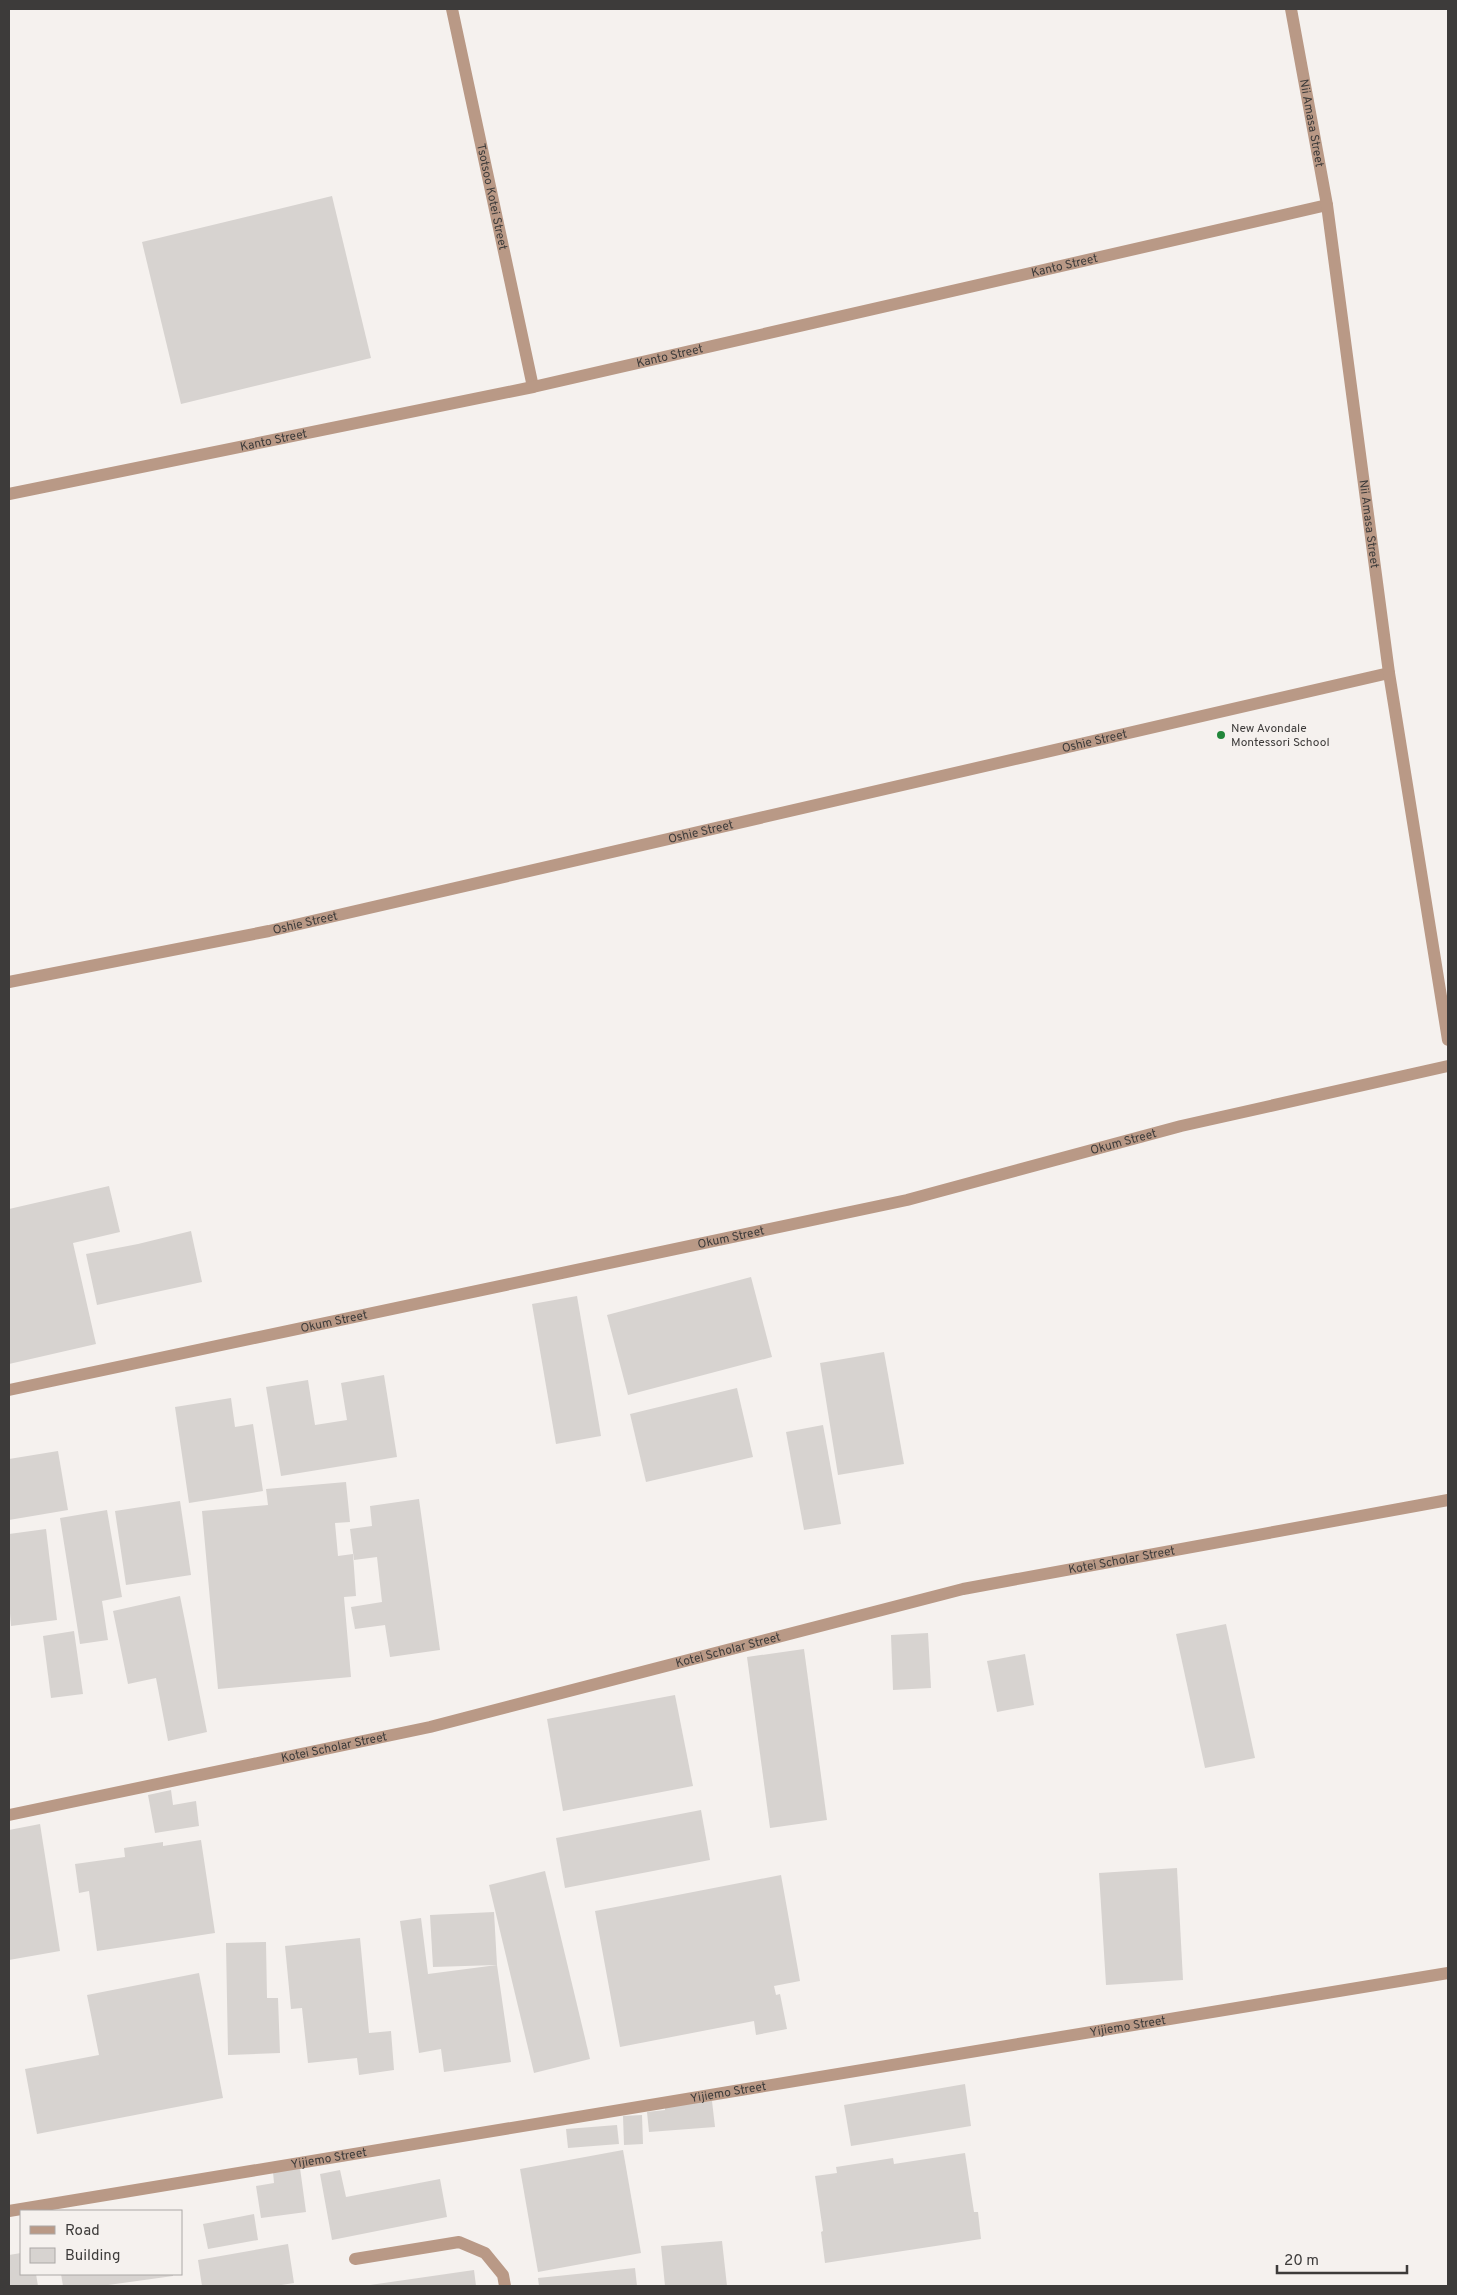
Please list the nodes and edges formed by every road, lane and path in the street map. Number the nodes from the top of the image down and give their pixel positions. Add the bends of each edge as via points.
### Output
1 (452, 9) edge
2 (1291, 9) edge
3 (1327, 205) junction
4 (533, 387) junction
5 (9, 494) edge
6 (1389, 673) junction
7 (9, 982) edge
8 (1448, 1040) edge
9 (1448, 1066) edge
10 (9, 1390) edge
11 (1448, 1500) edge
12 (9, 1815) edge
13 (1448, 1973) edge
14 (9, 2211) edge
15 (355, 2259) dead end
16 (505, 2286) edge

1 - 4 street, Tsotsoo Kotei Street
2 - 3 street, Nii Amasa Street
3 - 4 street, Kanto Street
3 - 6 street, Nii Amasa Street
4 - 5 street, Kanto Street
6 - 7 street, Oshie Street via 278,929
6 - 8 street, Nii Amasa Street
9 - 10 street, Okum Street via 1181,1126 907,1200
11 - 12 street, Kotei Scholar Street via 963,1589 430,1727
13 - 14 street, Yijiemo Street
15 - 16 street via 459,2242 485,2253 503,2275

